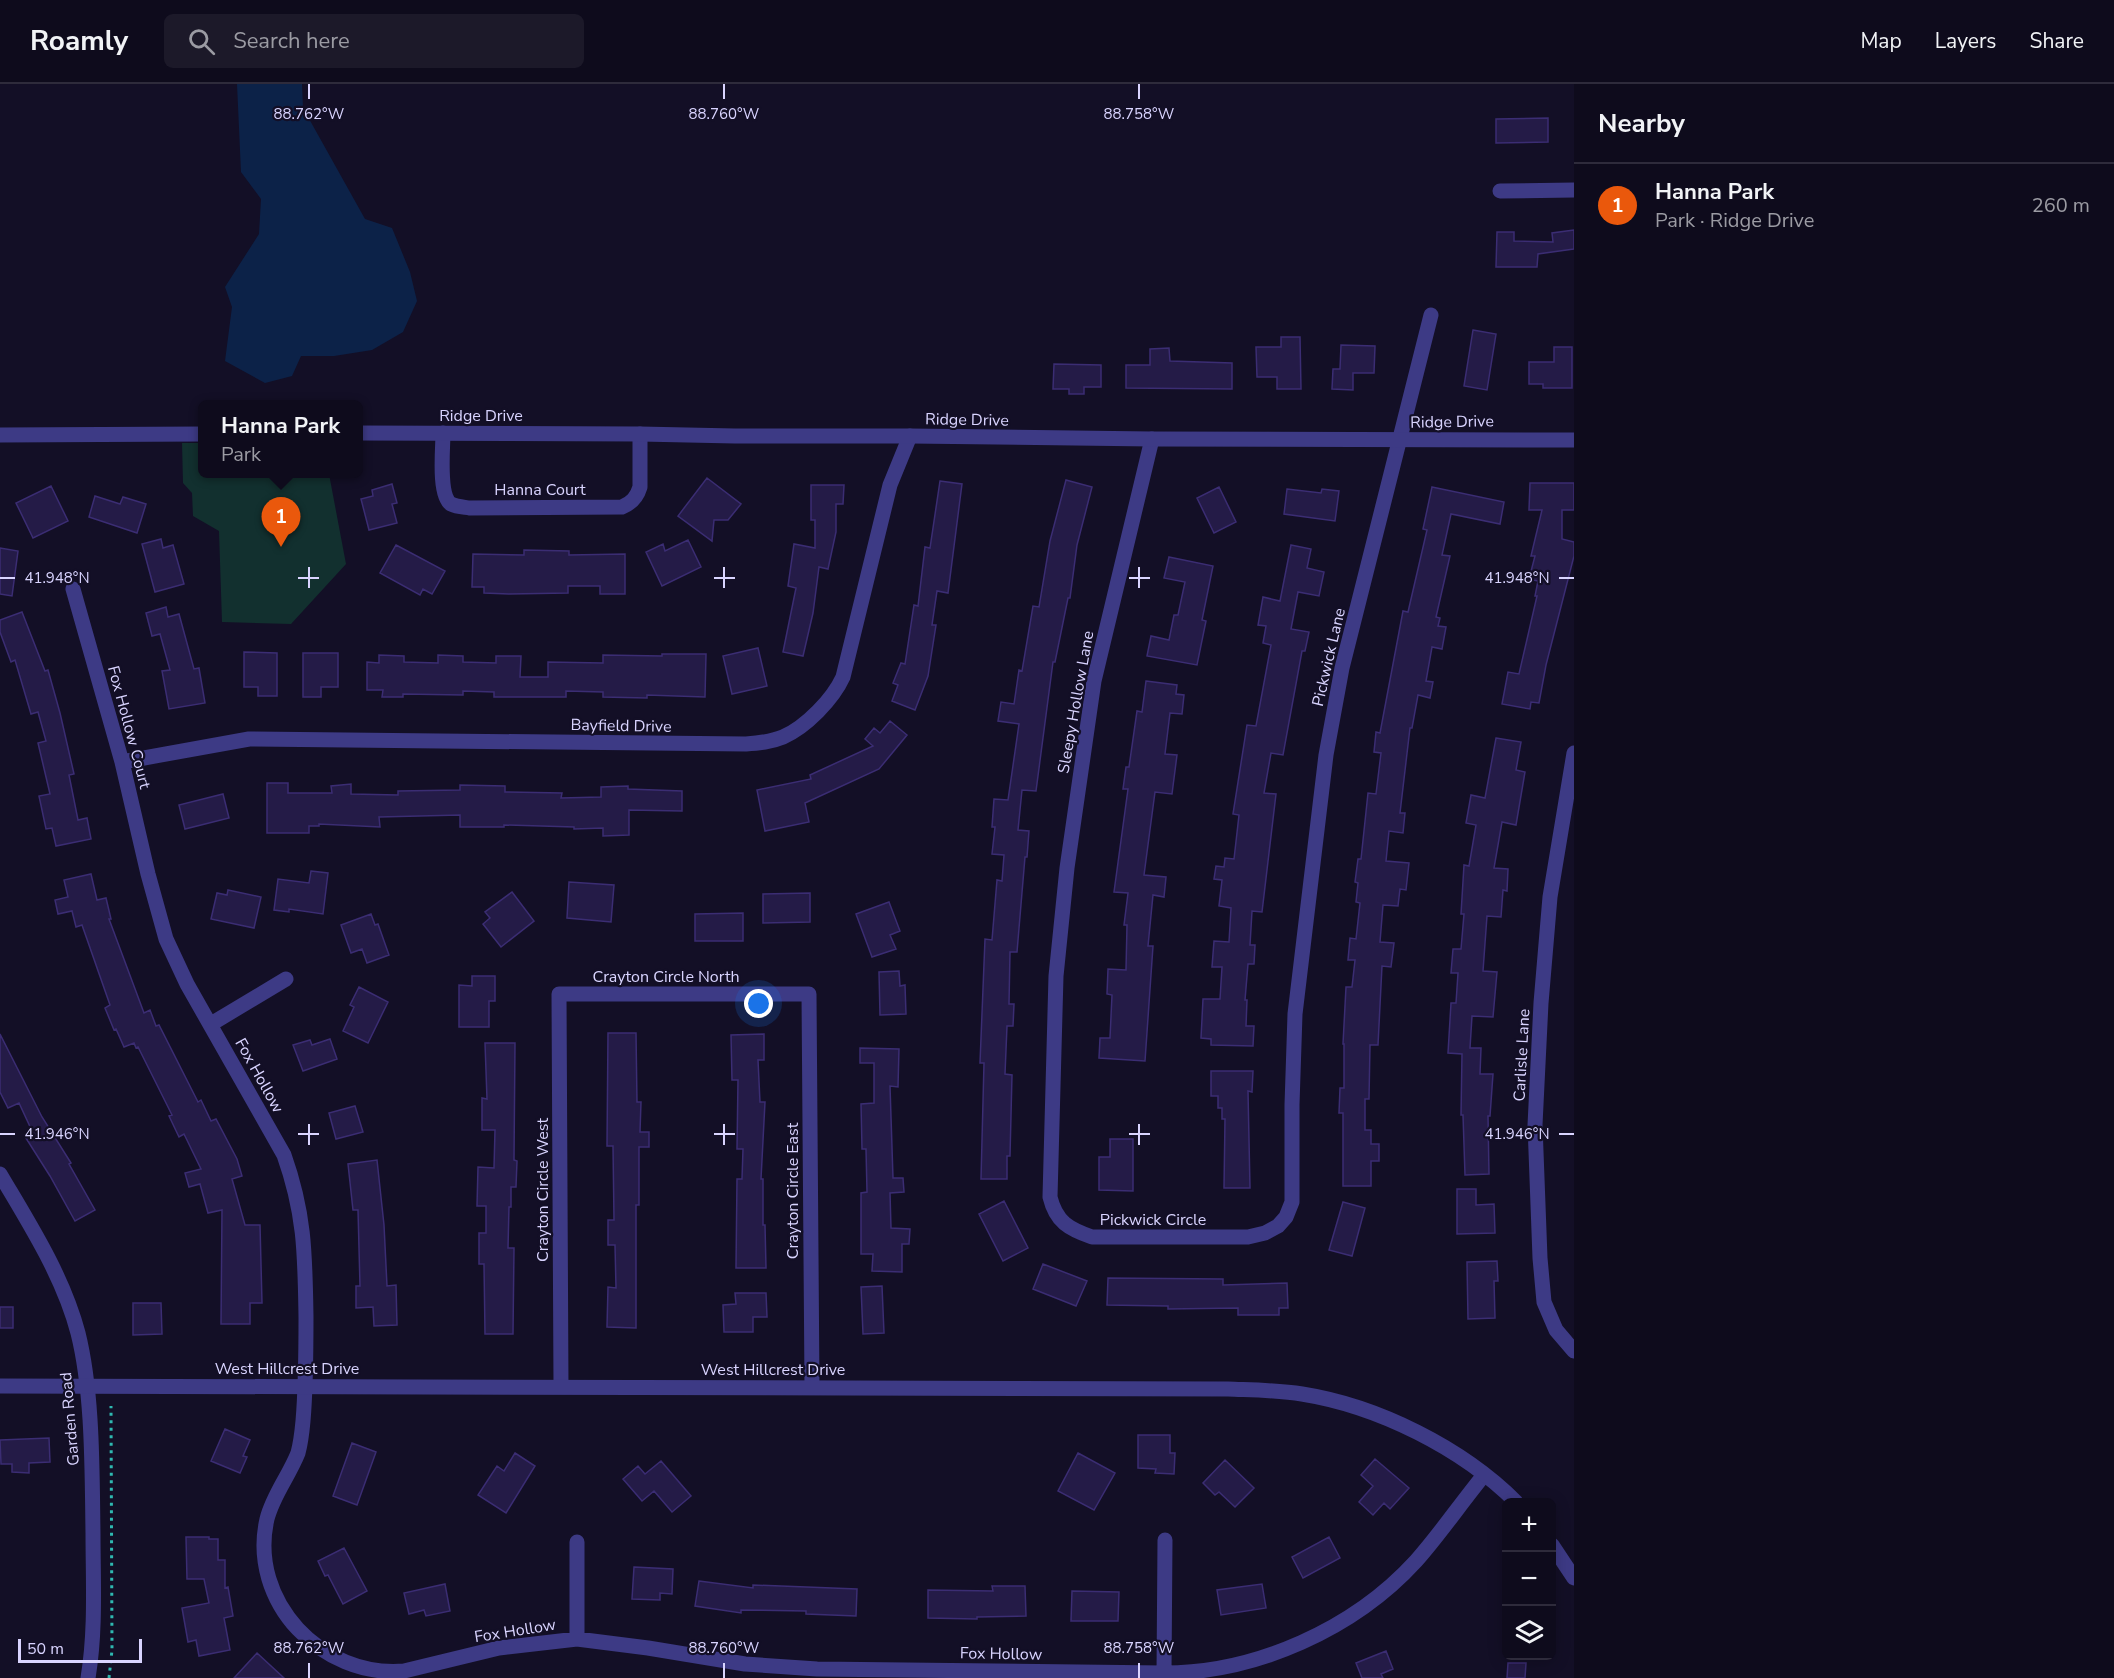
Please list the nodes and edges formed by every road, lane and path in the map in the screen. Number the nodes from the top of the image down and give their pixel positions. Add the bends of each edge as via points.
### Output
1 (1574, 190) edge
2 (1500, 191) dead end
3 (1431, 315) dead end
4 (363, 433) edge
5 (443, 433) junction
6 (198, 434) edge
7 (640, 434) junction
8 (0, 435) edge
9 (910, 436) junction
10 (1152, 439) junction
11 (1399, 440) junction
12 (1574, 440) edge
13 (73, 590) dead end
14 (1574, 753) edge
15 (122, 762) junction
16 (148, 874) joint
17 (1056, 976) joint
18 (286, 979) dead end
19 (559, 994) joint
20 (809, 994) joint
21 (1295, 1014) joint
22 (211, 1024) junction
23 (0, 1174) edge
24 (1574, 1351) edge
25 (86, 1385) junction
26 (306, 1385) junction
27 (0, 1386) edge
28 (561, 1386) junction
29 (812, 1387) junction
30 (111, 1406) dead end
31 (1484, 1475) junction
32 (1510, 1498) edge
33 (1165, 1540) dead end
34 (577, 1542) dead end
35 (1556, 1552) edge
36 (1574, 1578) edge
37 (577, 1639) junction
38 (1164, 1673) junction
39 (88, 1678) edge
40 (109, 1678) edge

1 - 2 street
3 - 11 street, Pickwick Lane
4 - 5 street, Ridge Drive
5 - 7 street, Ridge Drive
5 - 7 street, Hanna Court via 445,497 452,504 470,508 622,507 640,487
6 - 8 street
7 - 9 street, Ridge Drive
9 - 10 street, Ridge Drive
9 - 15 street, Bayfield Drive via 890,485 843,677 836,693 784,736 746,744 249,739
10 - 11 street, Ridge Drive
10 - 17 street, Sleepy Hollow Lane via 1094,681
11 - 12 street, Ridge Drive
11 - 21 street, Pickwick Lane via 1342,668 1326,755
13 - 15 street, Fox Hollow Court
14 - 24 street, Carlisle Lane via 1545,941 1535,1125 1544,1302 1556,1330
15 - 16 street, Fox Hollow Court
16 - 22 street, Fox Hollow via 174,960
17 - 21 street, Pickwick Circle via 1050,1197 1054,1212 1065,1224 1092,1237 1248,1237 1265,1233 1282,1222 1292,1202
18 - 22 street
19 - 20 street, Crayton Circle North
19 - 28 street, Crayton Circle West
20 - 29 street, Crayton Circle East
22 - 26 street, Fox Hollow via 284,1155 294,1185 305,1250
23 - 25 street, Garden Road via 44,1250 65,1298 78,1334
25 - 26 street, West Hillcrest Drive
25 - 27 street, West Hillcrest Drive
25 - 39 street, Garden Road via 92,1467 93,1621
26 - 28 street, West Hillcrest Drive
26 - 37 street, Fox Hollow via 301,1442 273,1500 264,1543 270,1582 278,1600 309,1641 339,1660 390,1672 499,1648
28 - 29 street, West Hillcrest Drive
29 - 31 street, West Hillcrest Drive via 1228,1389 1300,1394 1398,1423
30 - 40 path
31 - 32 street, West Hillcrest Drive
31 - 38 street, Fox Hollow via 1415,1561 1352,1614 1300,1642 1255,1659 1209,1670
33 - 38 street
34 - 37 street
35 - 36 street
37 - 38 street, Fox Hollow via 745,1664 817,1669

